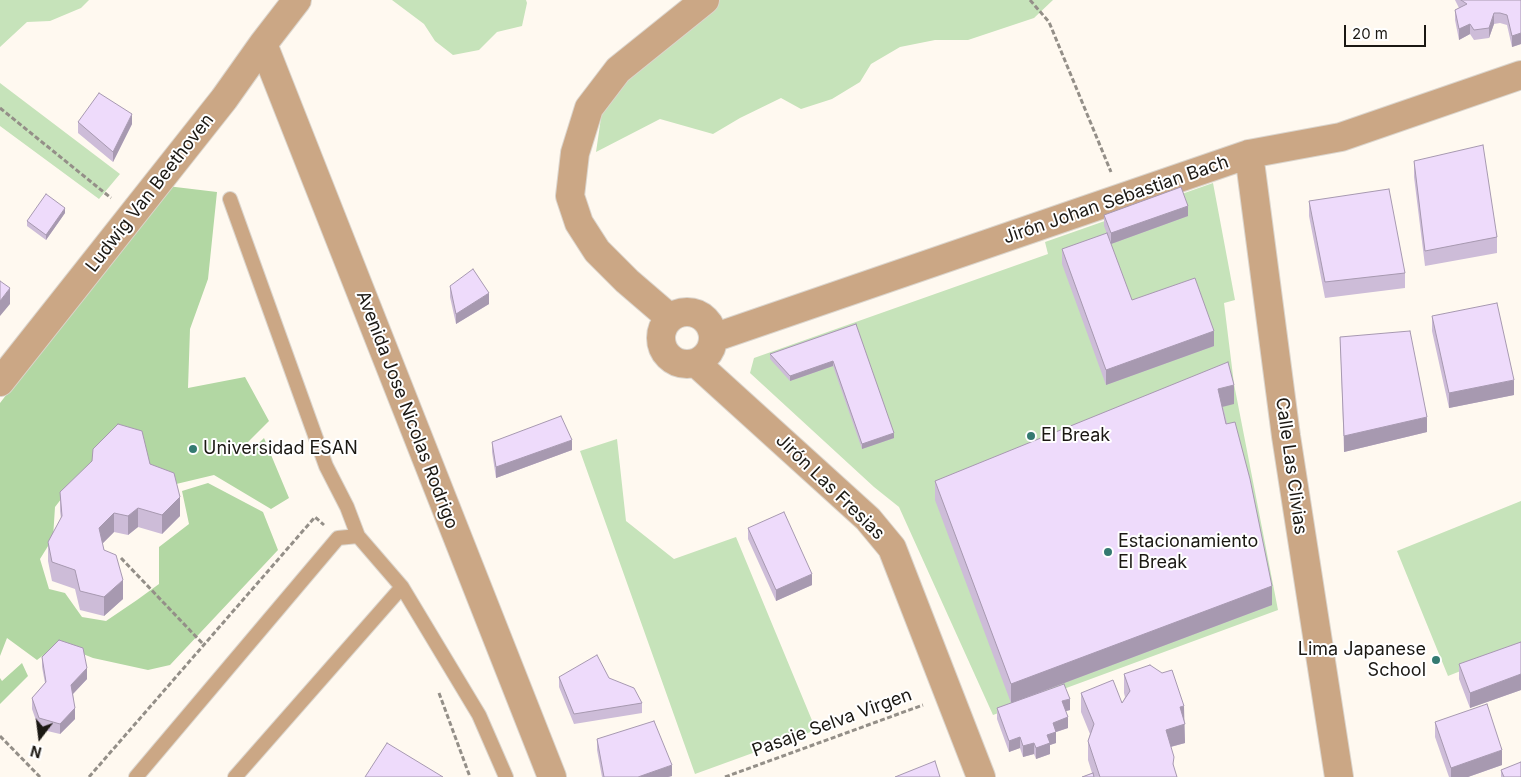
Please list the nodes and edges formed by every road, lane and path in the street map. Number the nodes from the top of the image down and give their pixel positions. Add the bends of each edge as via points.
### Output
1 (297, 0) edge
2 (706, 0) edge
3 (1030, 0) edge
4 (263, 44) junction
5 (1521, 75) edge
6 (0, 108) edge
7 (1249, 154) junction
8 (230, 198) dead end
9 (1122, 198) junction
10 (133, 216) junction
11 (670, 318) junction
12 (714, 338) junction
13 (696, 362) junction
14 (0, 382) edge
15 (358, 536) junction
16 (338, 538) junction
17 (121, 558) dead end
18 (402, 587) junction
19 (204, 645) junction
20 (437, 688) dead end
21 (949, 695) junction
22 (0, 736) edge
23 (40, 777) edge
24 (89, 777) edge
25 (136, 777) edge
26 (235, 777) edge
27 (470, 777) edge
28 (506, 777) edge
29 (552, 777) edge
30 (725, 777) edge
31 (981, 777) edge
32 (1339, 777) edge

1 - 4 street, Ludwig Van Beethoven
2 - 11 street via 618,70 589,108 575,152 570,196 579,223 603,257
3 - 9 path via 1049,22
4 - 10 street, Ludwig Van Beethoven
4 - 29 street, Avenida Jose Nicolas Rodrigo
5 - 7 street, Jirón Johan Sebastian Bach via 1341,137
6 - 10 path
7 - 9 street, Jirón Johan Sebastian Bach
7 - 32 street, Calle Las Clivias via 1288,446
8 - 15 lane via 326,466
9 - 12 street, Jirón Johan Sebastian Bach
10 - 14 street, Ludwig Van Beethoven
11 - 12 street via 694,312 702,316 712,329
11 - 13 street via 661,333 664,351 678,362
12 - 13 street via 708,353
13 - 21 street, Jirón Las Fresias via 868,519 892,548
15 - 16 lane
15 - 18 lane
16 - 19 path via 315,517
16 - 25 lane
17 - 19 path
18 - 26 lane
18 - 28 lane via 479,715
19 - 24 path
20 - 27 path
21 - 30 path, Pasaje Selva Virgen
21 - 31 street, Jirón Las Fresias
22 - 23 path

